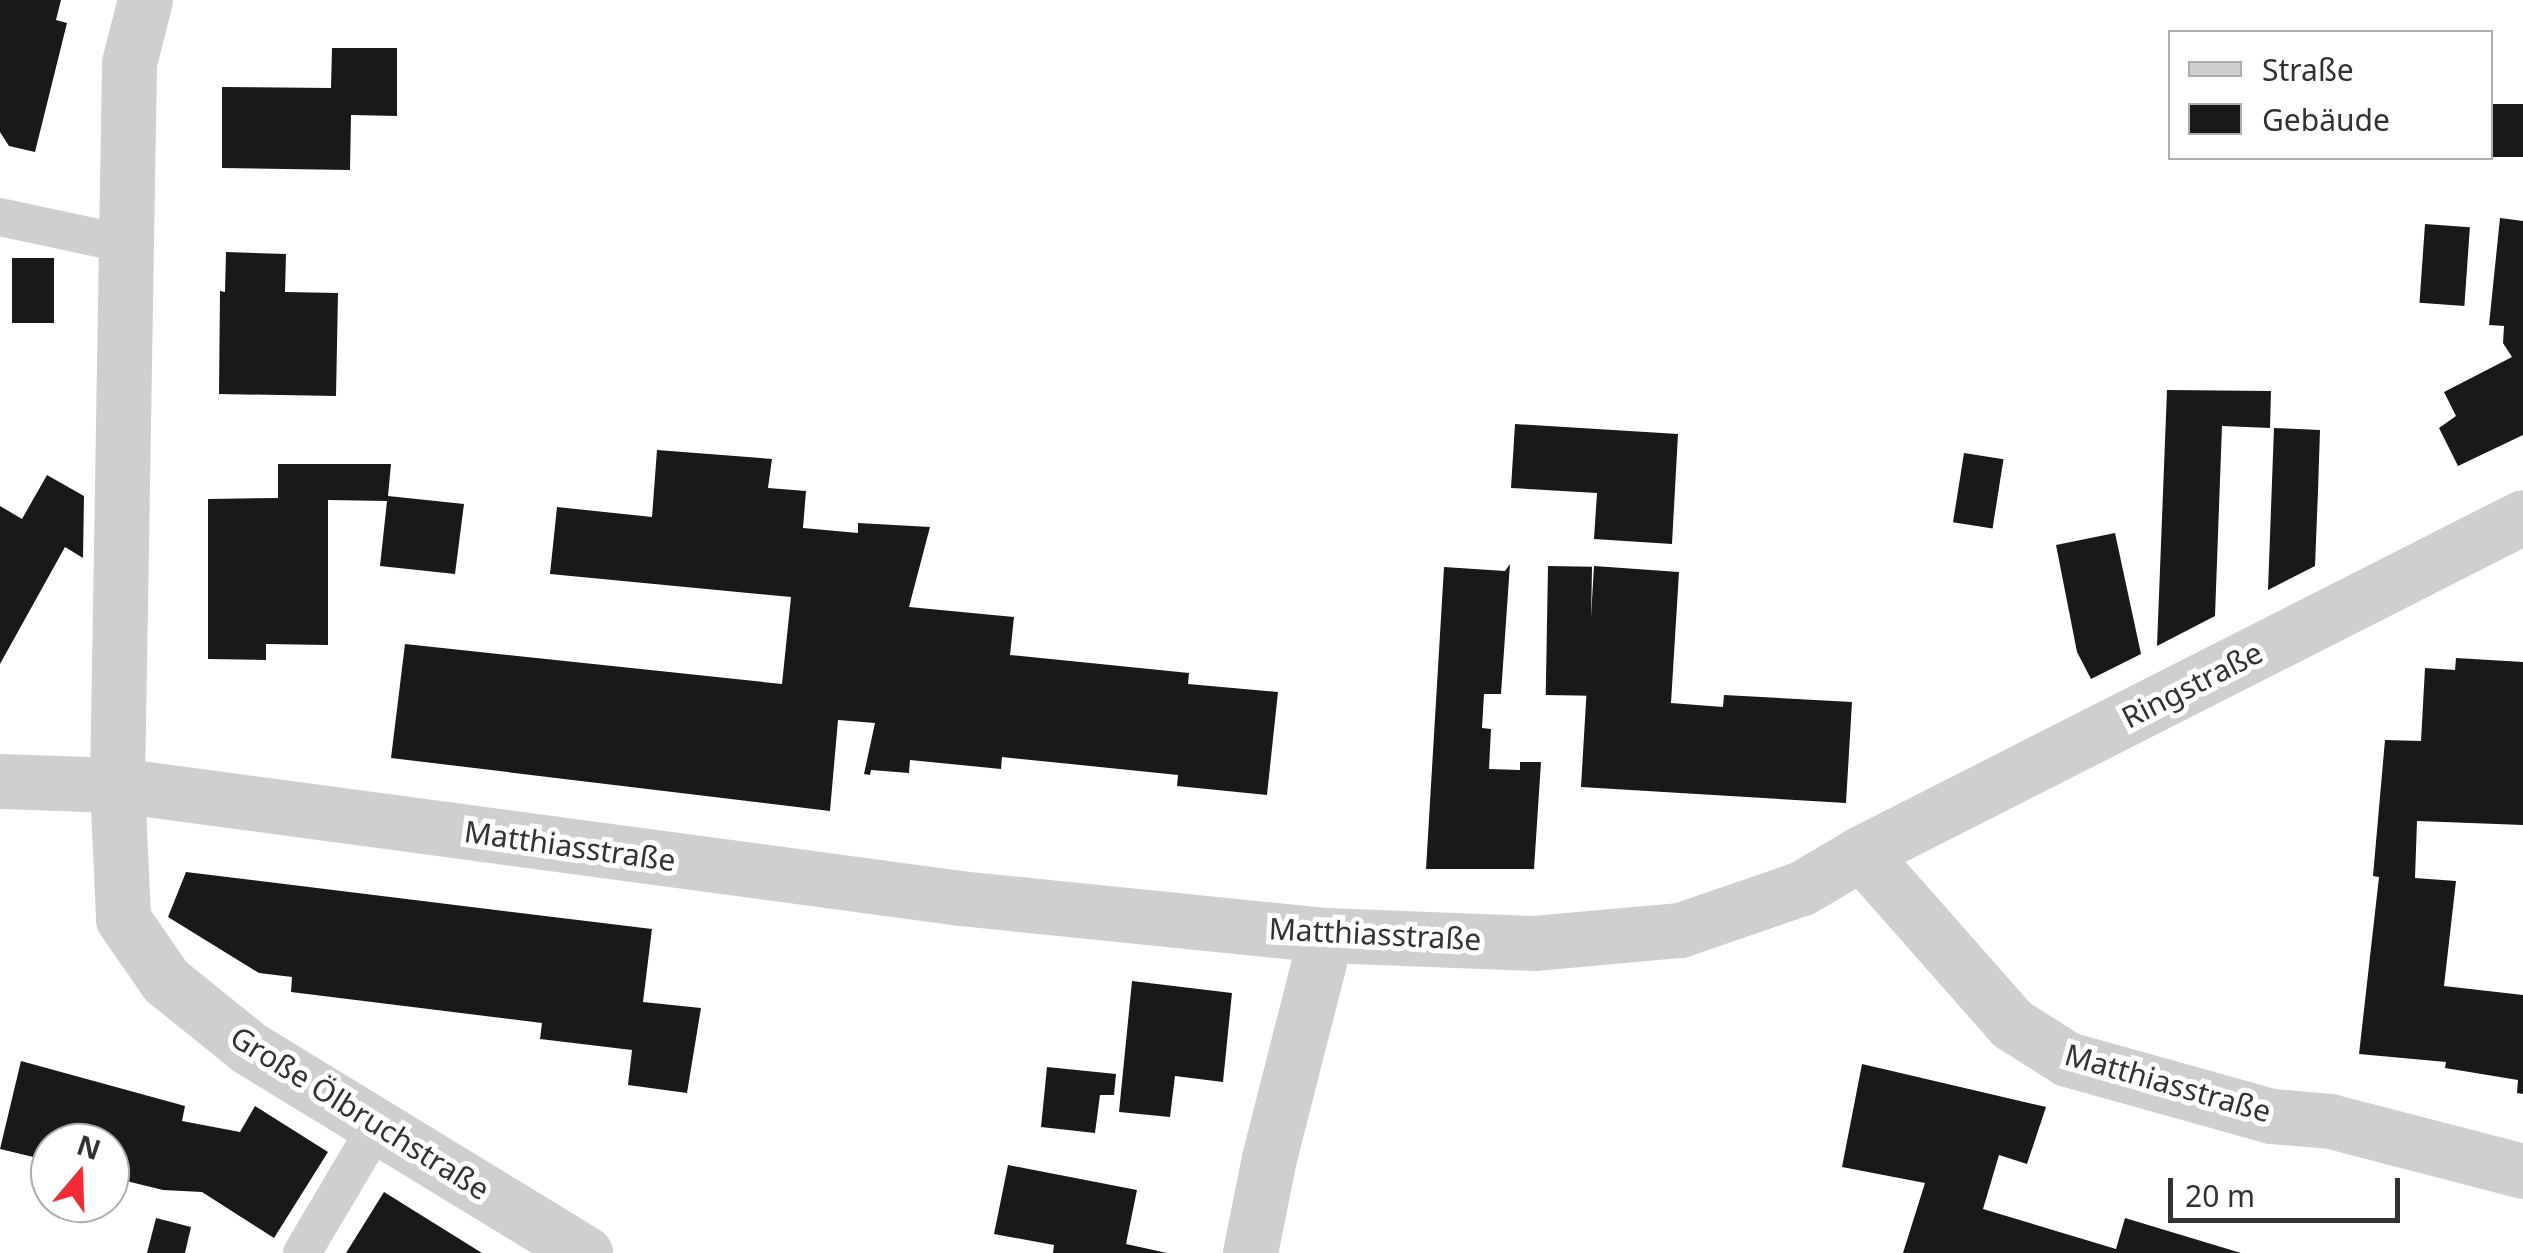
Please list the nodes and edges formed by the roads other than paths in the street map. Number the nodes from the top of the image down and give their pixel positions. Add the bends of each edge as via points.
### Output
1 (144, 0) edge
2 (0, 218) edge
3 (126, 244) junction
4 (2523, 517) edge
5 (0, 781) edge
6 (117, 785) junction
7 (1861, 854) junction
8 (1326, 935) junction
9 (376, 1126) junction
10 (2523, 1170) edge
11 (302, 1253) edge
12 (585, 1253) edge
13 (1250, 1253) edge

1 - 3 street via 129,63
2 - 3 lane
3 - 6 street
4 - 7 street, Ringstraße
5 - 6 street, Matthiasstraße
6 - 8 street, Matthiasstraße via 960,898
6 - 9 street, Große Ölbruchstraße via 123,919 166,981 249,1048
7 - 8 street, Matthiasstraße via 1802,888 1680,930 1534,943
7 - 10 street, Matthiasstraße via 2012,1024 2067,1059 2270,1116 2330,1121
8 - 13 street
9 - 11 lane
9 - 12 street, Große Ölbruchstraße

